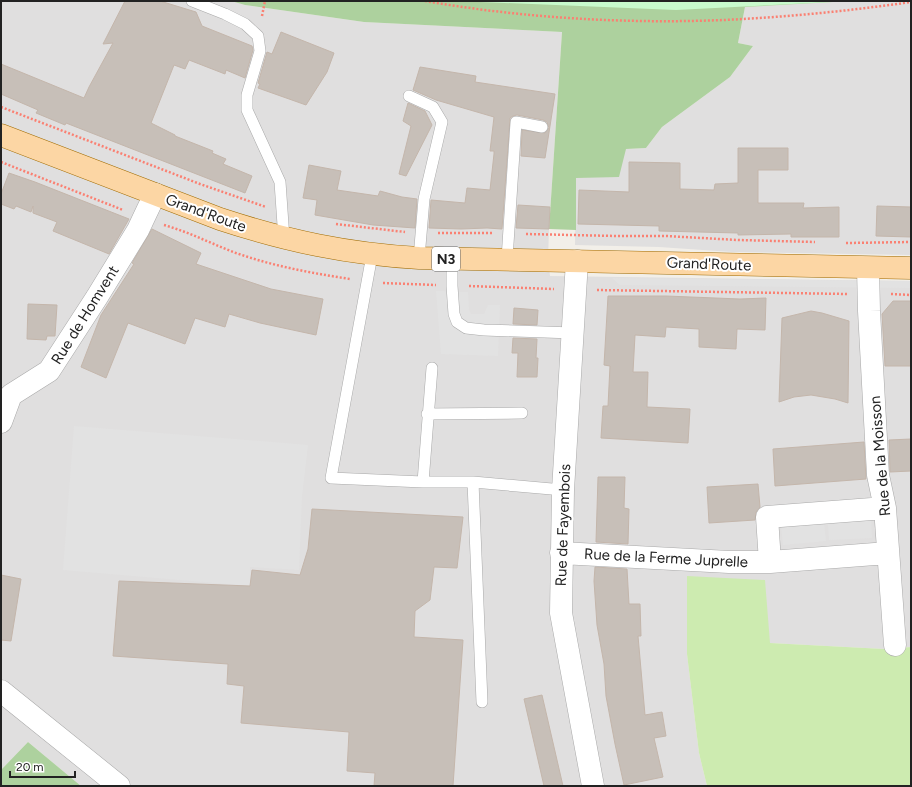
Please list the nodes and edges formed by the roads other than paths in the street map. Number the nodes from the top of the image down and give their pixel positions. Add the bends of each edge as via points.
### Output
1 (192, 1) edge
2 (409, 96) dead end
3 (542, 127) dead end
4 (1, 135) edge
5 (155, 194) junction
6 (284, 239) junction
7 (372, 255) junction
8 (419, 258) junction
9 (452, 259) junction
10 (507, 259) junction
11 (577, 261) junction
12 (868, 268) junction
13 (911, 268) edge
14 (574, 333) junction
15 (432, 368) dead end
16 (6, 390) edge
17 (428, 414) junction
18 (522, 414) dead end
19 (1, 422) edge
20 (422, 482) junction
21 (473, 482) junction
22 (563, 490) junction
23 (885, 508) junction
24 (561, 553) junction
25 (888, 554) junction
26 (770, 562) junction
27 (895, 645) dead end
28 (1, 691) edge
29 (482, 702) dead end
30 (119, 786) edge
31 (593, 786) edge

1 - 6 lane via 245,24 258,36 260,51 247,95 247,110 280,182
2 - 8 lane via 433,107 442,122 424,198
3 - 10 lane via 516,122
4 - 5 main road, Grand'Route / N3
5 - 6 main road, Grand'Route / N3 via 220,219
5 - 16 street, Rue de Homvent via 138,230 49,371
6 - 7 main road, Grand'Route / N3
7 - 8 main road, Grand'Route / N3
7 - 20 lane via 331,478
8 - 9 main road, Grand'Route / N3
9 - 10 main road, Grand'Route / N3
9 - 14 lane via 454,314 457,322 466,328
10 - 11 main road, Grand'Route / N3
11 - 12 main road, Grand'Route / N3
11 - 14 street, Rue de Fayembois
12 - 13 main road, Grand'Route / N3
12 - 23 street, Rue de la Moisson via 878,474
14 - 22 street, Rue de Fayembois
15 - 17 lane
16 - 19 street, Rue de Homvent
17 - 18 lane
17 - 20 lane
20 - 21 lane
21 - 22 lane
21 - 29 lane
22 - 24 street, Rue de Fayembois
23 - 25 street, Rue de la Moisson
23 - 26 street, Rue de la Ferme Juprelle via 767,517
24 - 26 street, Rue de la Ferme Juprelle
24 - 31 street, Rue de Fayembois via 561,613
25 - 26 street, Rue de la Ferme Juprelle
25 - 27 street, Rue de la Moisson
28 - 30 street

